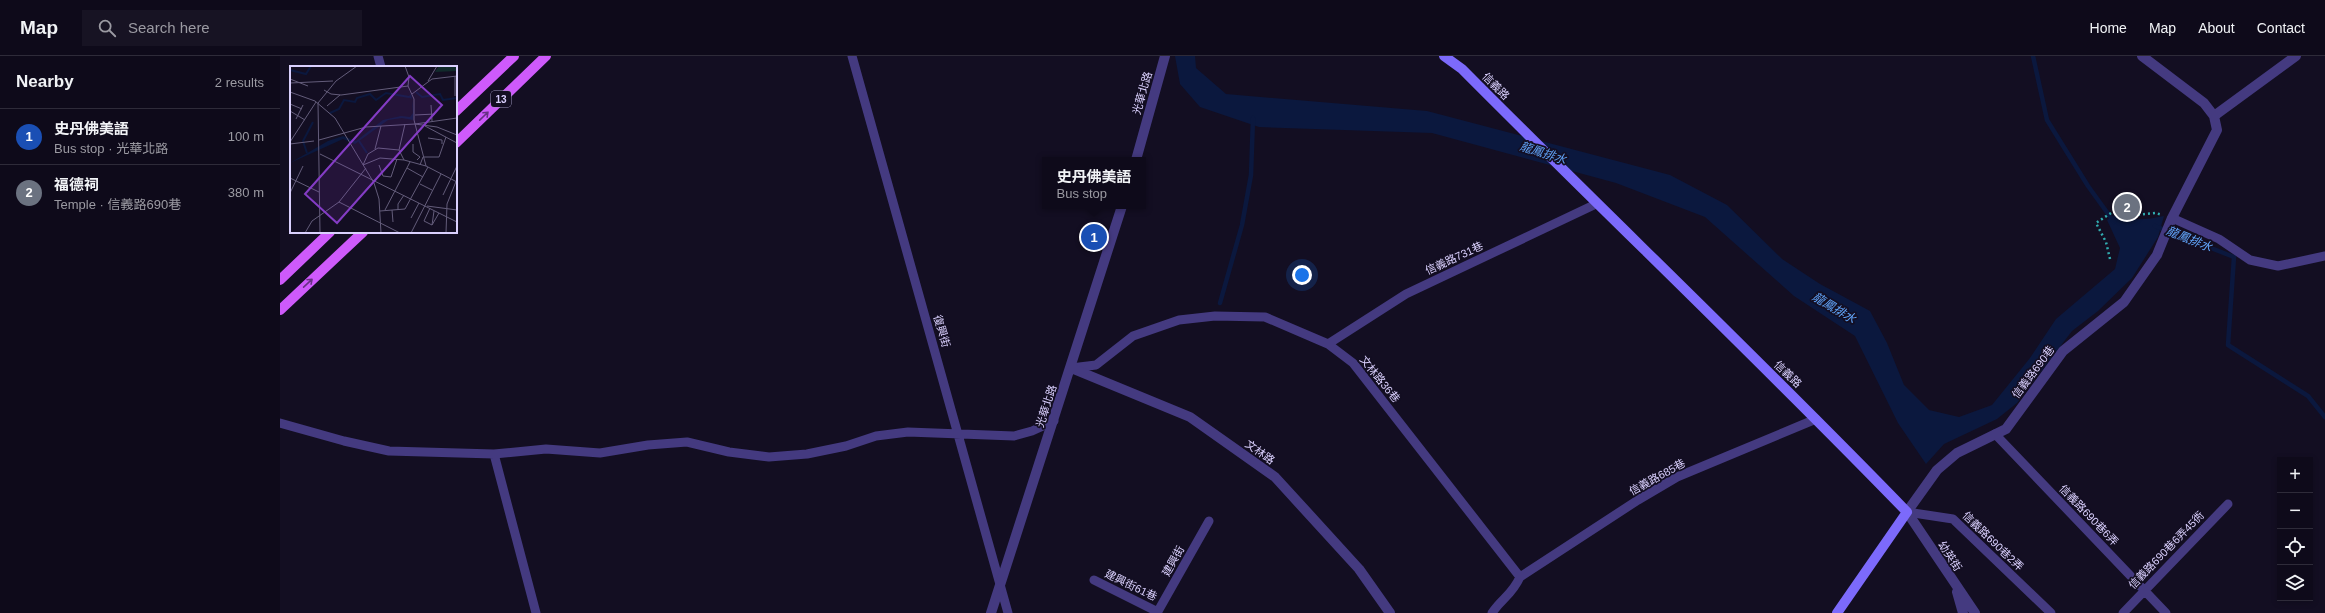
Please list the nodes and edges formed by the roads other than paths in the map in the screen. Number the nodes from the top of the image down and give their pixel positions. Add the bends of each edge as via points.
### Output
1 (378, 56) edge
2 (514, 56) edge
3 (546, 56) edge
4 (852, 56) edge
5 (1165, 56) edge
6 (1444, 56) edge
7 (2142, 56) edge
8 (2296, 56) edge
9 (381, 66) edge
10 (457, 110) edge
11 (2214, 116) junction
12 (457, 142) edge
13 (1137, 157) edge
14 (1596, 204) junction
15 (1121, 209) edge
16 (2168, 226) junction
17 (329, 233) edge
18 (361, 233) edge
19 (2325, 256) edge
20 (280, 280) edge
21 (280, 310) edge
22 (1328, 344) junction
23 (1071, 368) junction
24 (1816, 419) junction
25 (1054, 421) junction
26 (280, 423) edge
27 (1995, 434) junction
28 (959, 435) junction
29 (494, 454) junction
30 (2228, 504) dead end
31 (1907, 512) junction
32 (1209, 521) dead end
33 (1520, 577) junction
34 (1094, 580) dead end
35 (1955, 585) junction
36 (1000, 586) junction
37 (2144, 591) junction
38 (1158, 612) edge
39 (536, 613) edge
40 (991, 613) edge
41 (1008, 613) edge
42 (1390, 613) edge
43 (1492, 613) edge
44 (1837, 613) edge
45 (1963, 613) edge
46 (1975, 613) edge
47 (2051, 613) edge
48 (2122, 613) edge
49 (2166, 613) edge

1 - 9 lane
2 - 10 main road, 13
12 -> 3 main road, 13
4 - 28 lane, 復興街
5 - 13 street, 光華北路
6 - 14 street, 信義路 via 1462,69
7 - 11 street via 2204,102
8 - 11 street
11 - 16 street, 信義路690巷 via 2217,130
14 - 22 lane, 信義路731巷 via 1406,294
14 - 24 street, 信義路
15 - 23 street, 光華北路
16 - 19 lane via 2219,240 2250,260 2278,266
16 - 27 street, 信義路690巷 via 2157,255 2124,302 2063,351 2006,429
17 - 20 main road
21 -> 18 main road
22 - 23 lane, 文林路36巷 via 1265,317 1215,316 1178,320 1133,336 1096,365
22 - 33 lane, 文林路36巷 via 1353,363
23 - 25 street, 光華北路
23 - 42 street, 文林路 via 1190,417 1276,477 1359,569
24 - 31 street, 信義路
24 - 33 lane, 信義路685巷 via 1677,477
25 - 28 lane via 1014,436
25 - 36 street, 光華北路
26 - 29 lane via 389,451
27 - 31 street, 信義路690巷 via 1957,452 1937,470
27 - 37 lane, 信義路690巷6弄
28 - 29 lane via 908,432 876,436 846,446 807,454 769,456 729,452 687,442 648,444 600,453 546,449
28 - 36 lane, 復興街
29 - 39 lane
30 - 37 lane, 信義路690巷6弄45衖
31 - 35 street, 幼英街
31 - 44 street
31 - 47 lane, 信義路690巷2弄 via 1953,519
32 - 38 lane, 建興街
33 - 43 lane via 1514,591 1497,605
34 - 38 lane, 建興街61巷
35 - 45 street
35 - 46 street, 幼英街
36 - 40 street, 光華北路
36 - 41 lane, 復興街
37 - 48 lane, 信義路690巷6弄45衖
37 - 49 lane, 信義路690巷6弄

